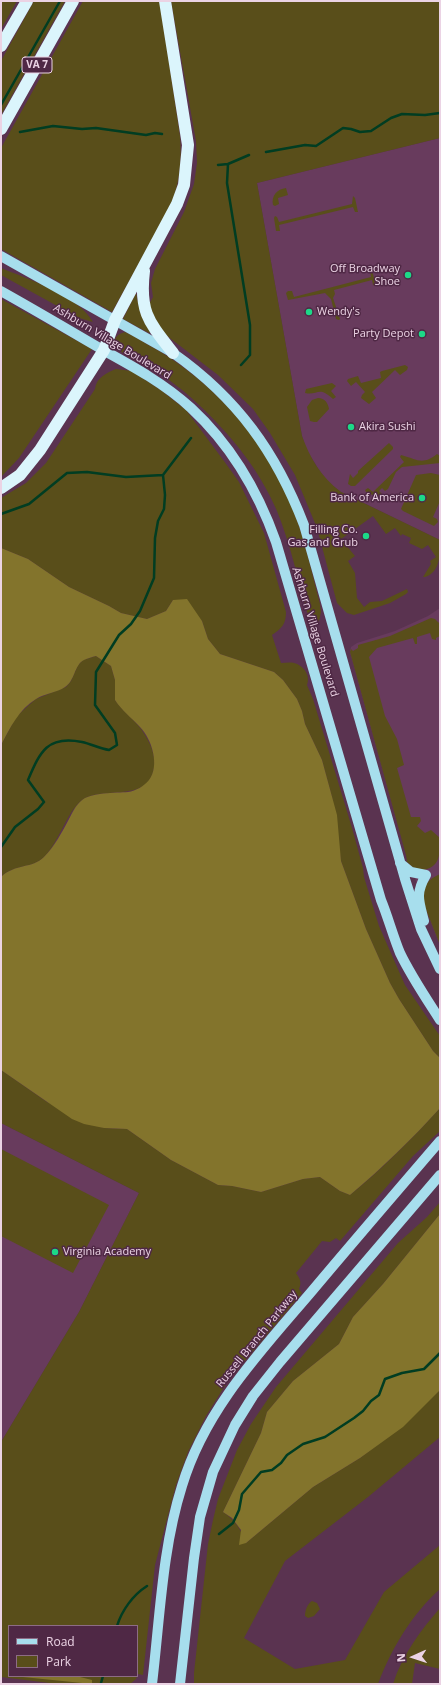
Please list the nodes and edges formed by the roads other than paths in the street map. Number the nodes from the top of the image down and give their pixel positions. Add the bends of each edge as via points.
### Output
1 (26, 1) edge
2 (73, 1) edge
3 (165, 1) edge
4 (1, 46) edge
5 (1, 129) edge
6 (1, 256) edge
7 (145, 265) junction
8 (1, 291) edge
9 (115, 320) junction
10 (104, 350) junction
11 (173, 353) junction
12 (1, 488) edge
13 (400, 863) junction
14 (430, 948) junction
15 (440, 969) edge
16 (440, 1020) edge
17 (440, 1141) edge
18 (440, 1175) edge
19 (152, 1684) edge
20 (180, 1684) edge

1 - 4 highway
2 - 5 highway, VA 7
3 - 7 highway via 188,145 187,166 178,204
6 - 9 main road, Ashburn Village Boulevard
7 - 9 highway
7 - 11 highway via 142,288 147,316 150,324
8 - 10 main road, Ashburn Village Boulevard
9 - 10 highway
9 - 11 main road, Ashburn Village Boulevard
10 - 12 highway via 40,450 20,475
10 - 16 main road, Ashburn Village Boulevard via 144,373 190,407 231,453 258,496 276,542 393,935 412,974
11 - 13 main road, Ashburn Village Boulevard via 208,380 239,412 266,448 296,502
13 - 14 main road, Ashburn Village Boulevard via 421,929
13 - 14 main road via 411,872 426,875 420,886 419,895
14 - 15 main road, Ashburn Village Boulevard
17 - 19 main road, Russell Branch Parkway via 242,1374 208,1424 182,1485 174,1517 166,1561
18 - 20 main road via 280,1362 253,1396 235,1425 213,1472 200,1517

